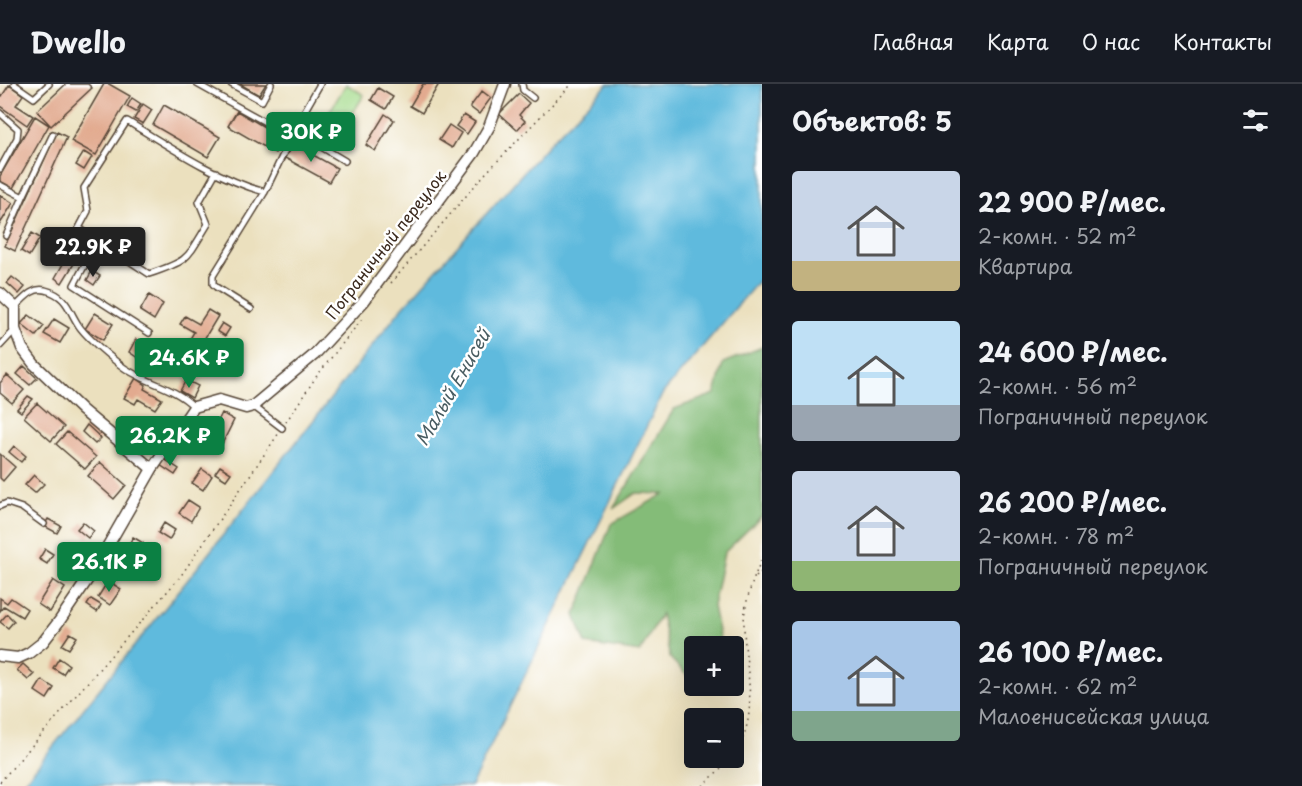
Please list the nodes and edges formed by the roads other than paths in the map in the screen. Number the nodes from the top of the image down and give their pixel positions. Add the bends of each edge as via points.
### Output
1 (14, 84) edge
2 (49, 84) edge
3 (197, 84) edge
4 (231, 84) edge
5 (271, 84) edge
6 (320, 84) edge
7 (505, 84) edge
8 (522, 84) edge
9 (533, 98) dead end
10 (0, 113) edge
11 (53, 134) dead end
12 (294, 134) junction
13 (345, 161) dead end
14 (0, 170) edge
15 (216, 172) junction
16 (0, 185) edge
17 (265, 192) junction
18 (24, 197) junction
19 (79, 228) junction
20 (6, 236) dead end
21 (0, 293) edge
22 (15, 307) junction
23 (251, 309) dead end
24 (15, 329) junction
25 (149, 333) dead end
26 (0, 346) edge
27 (253, 406) junction
28 (194, 407) junction
29 (282, 428) dead end
30 (152, 469) junction
31 (0, 506) edge
32 (44, 524) dead end
33 (0, 656) edge

1 - 2 lane via 34,98
3 - 12 lane
4 - 5 lane via 262,101
6 - 12 lane
7 - 27 street, Пограничный переулок via 489,127 474,153 364,301 315,355
8 - 9 lane
10 - 14 lane via 18,129
11 - 18 lane
12 - 13 lane
12 - 17 lane
15 - 17 lane
15 - 19 lane via 199,202 208,224 187,259 172,266 149,274
15 - 19 lane via 127,121 84,188 88,211
16 - 18 lane
17 - 23 lane via 212,280 216,287
18 - 20 lane
19 - 25 lane via 71,243 88,259 74,285
21 - 22 street
22 - 24 street
22 - 28 lane via 32,291 43,289 57,296 71,309 79,326 120,365 173,390
24 - 26 lane
24 - 30 street via 34,364
27 - 28 street via 246,408 219,400
27 - 29 lane
28 - 30 street
30 - 33 street via 94,570 43,642 18,658
31 - 32 lane via 7,503 22,508

